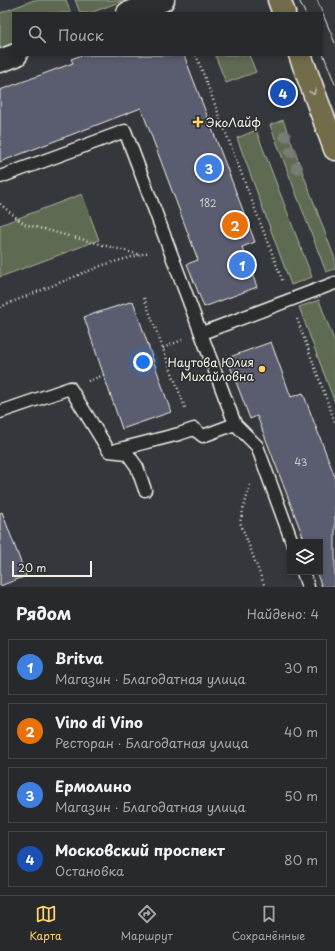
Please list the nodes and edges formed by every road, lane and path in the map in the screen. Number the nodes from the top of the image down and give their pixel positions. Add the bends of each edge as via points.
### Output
1 (163, 0) edge
2 (279, 0) edge
3 (131, 12) edge
4 (284, 12) edge
5 (13, 56) edge
6 (196, 56) edge
7 (300, 56) edge
8 (0, 61) edge
9 (335, 149) edge
10 (0, 177) edge
11 (0, 204) edge
12 (168, 246) junction
13 (141, 255) junction
14 (335, 283) edge
15 (144, 298) dead end
16 (290, 301) junction
17 (0, 307) edge
18 (202, 333) junction
19 (0, 412) edge
20 (335, 422) edge
21 (235, 424) junction
22 (194, 430) junction
23 (109, 451) junction
24 (251, 481) dead end
25 (145, 490) dead end
26 (291, 539) edge
27 (304, 575) edge
28 (264, 587) edge
29 (308, 587) edge

1 - 3 street
2 - 4 main road
5 - 8 street
6 - 16 path
7 -> 9 main road
10 - 12 lane via 125,131
11 - 13 path via 24,224
12 - 13 path
12 - 18 lane
13 - 17 path via 103,265
14 - 16 lane
15 - 22 path
16 - 18 lane
16 - 20 path
18 - 21 lane
19 - 23 lane via 70,388
21 - 22 lane via 203,436
21 - 26 lane via 257,446
22 - 23 lane
23 - 25 lane via 127,453 137,467
24 - 28 path via 240,522
27 - 29 lane

